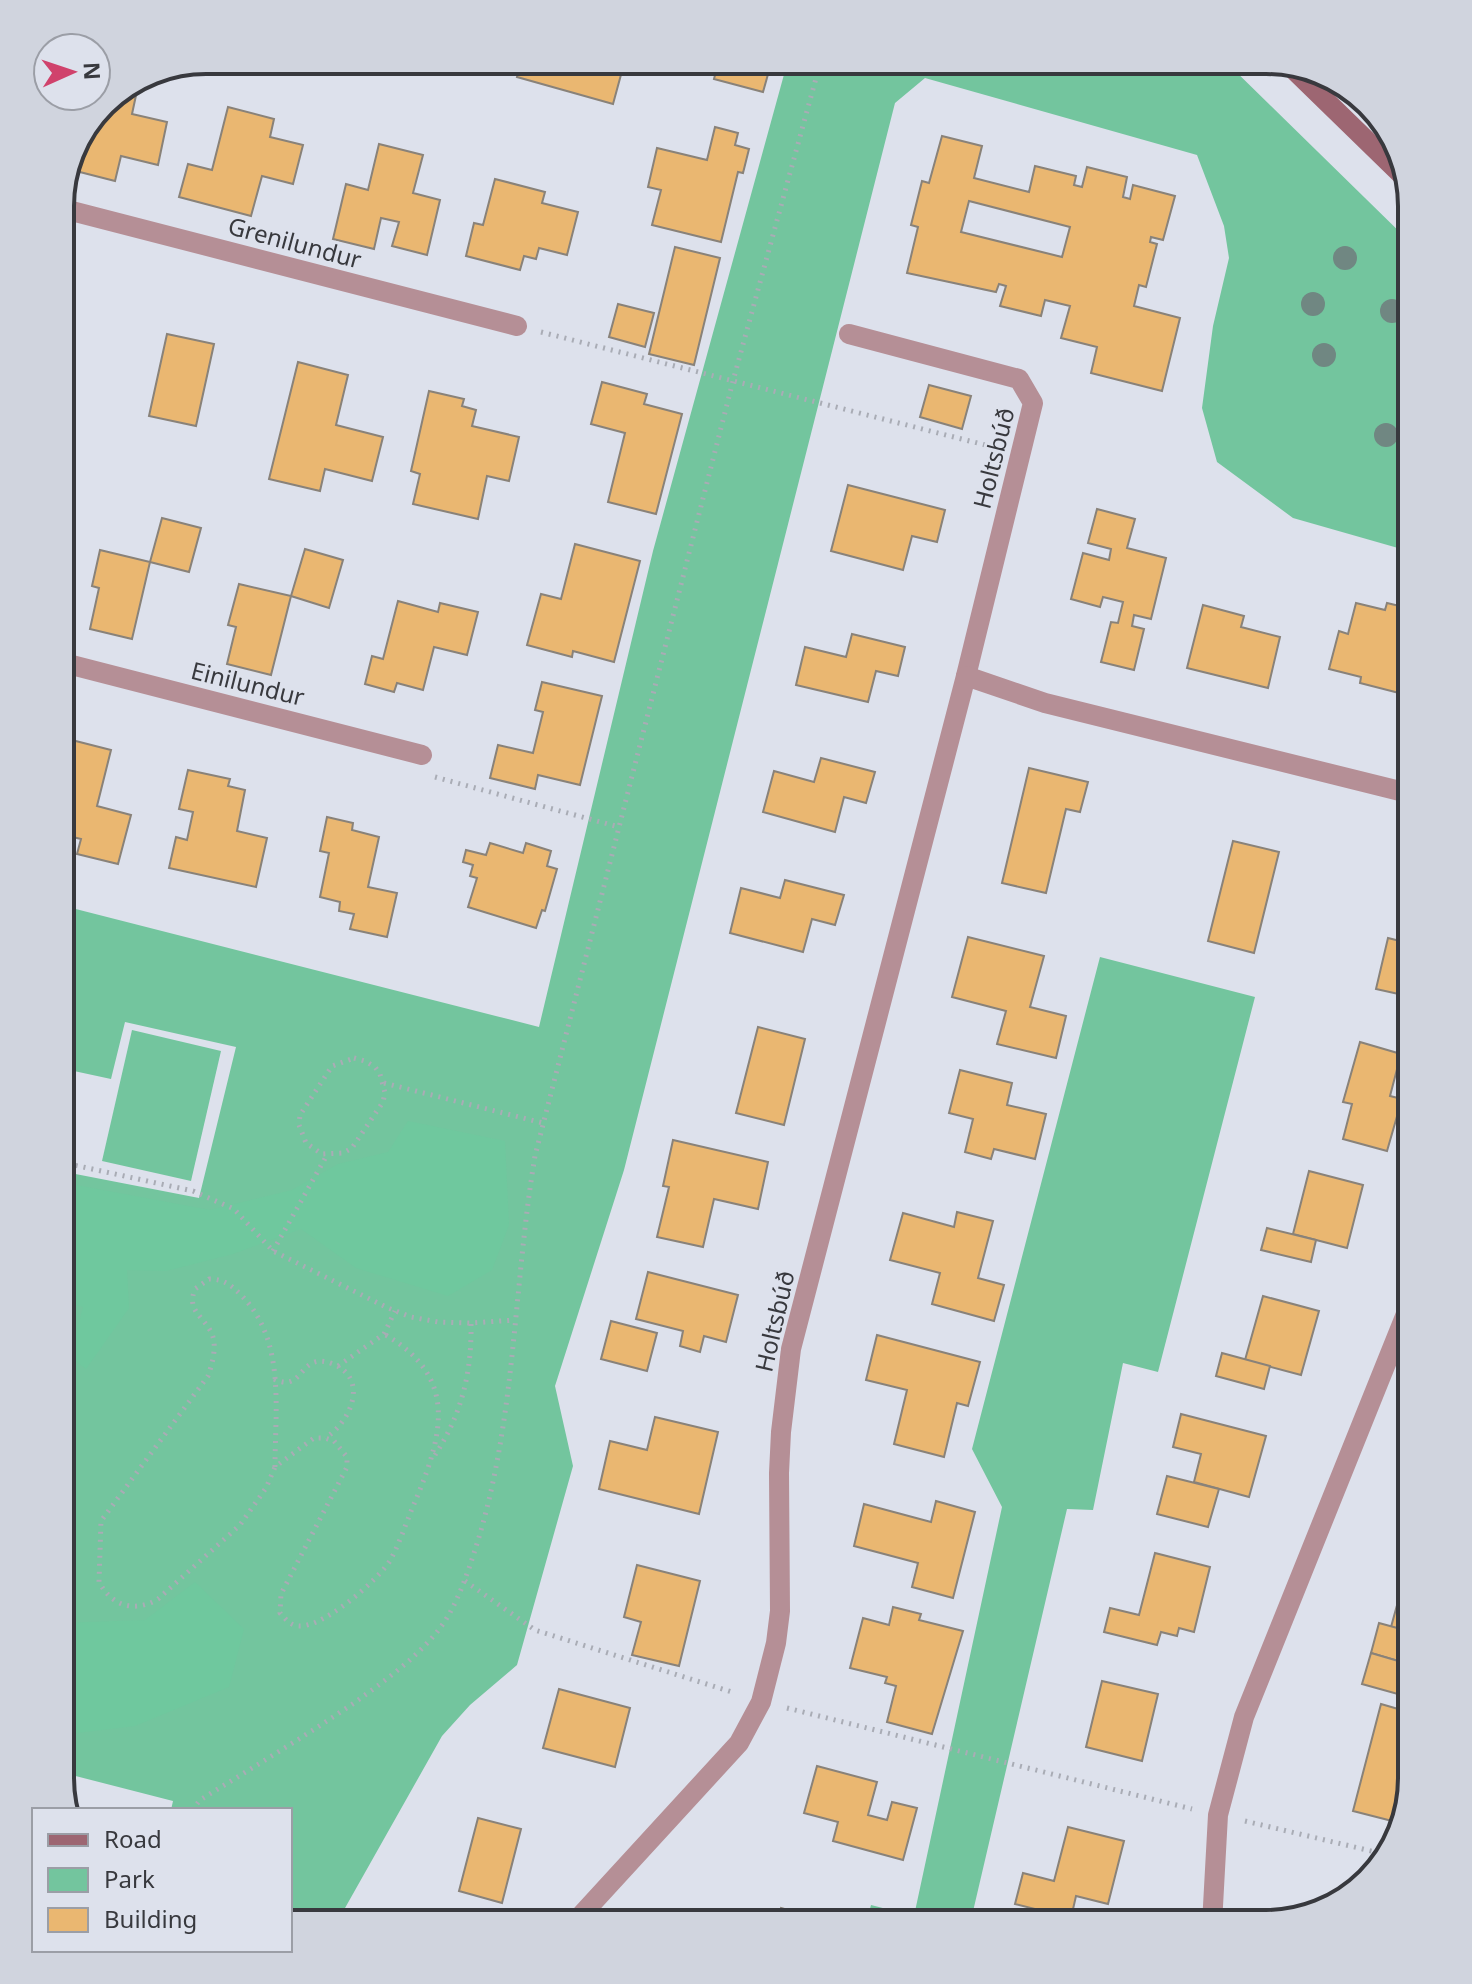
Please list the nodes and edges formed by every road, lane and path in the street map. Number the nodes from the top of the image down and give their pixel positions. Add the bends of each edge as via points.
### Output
1 (817, 74) edge
2 (1305, 80) edge
3 (1390, 164) edge
4 (74, 212) edge
5 (517, 326) joint
6 (849, 334) dead end
7 (733, 381) junction
8 (1021, 454) junction
9 (74, 666) edge
10 (966, 676) junction
11 (422, 755) joint
12 (1398, 791) edge
13 (619, 827) junction
14 (384, 1083) junction
15 (543, 1123) junction
16 (327, 1155) junction
17 (74, 1165) edge
18 (273, 1251) junction
19 (395, 1311) junction
20 (515, 1320) junction
21 (471, 1323) junction
22 (384, 1334) junction
23 (1398, 1334) edge
24 (338, 1366) junction
25 (274, 1379) junction
26 (325, 1438) junction
27 (432, 1460) junction
28 (275, 1467) junction
29 (465, 1581) junction
30 (761, 1702) junction
31 (194, 1808) edge
32 (1218, 1815) junction
33 (1375, 1852) edge
34 (586, 1910) edge
35 (1213, 1910) edge

1 - 7 path
2 - 3 street
4 - 5 street, Grenilundur
5 - 7 path
6 - 8 street, Holtsbúð via 1019,379 1033,403
7 - 8 path
7 - 13 path
8 - 10 street, Holtsbúð
9 - 11 street, Einilundur
10 - 12 street via 1045,703
10 - 30 street, Holtsbúð via 791,1349 781,1446 780,1611
11 - 13 path via 423,773
13 - 15 path
14 - 15 path
14 - 16 path via 383,1102 352,1148
14 - 16 path via 365,1061 354,1058 332,1066 300,1115 299,1125 306,1143
15 - 20 path via 525,1217
16 - 18 path
17 - 18 path via 193,1191 234,1209
18 - 19 path
19 - 21 path via 438,1322
19 - 22 path
20 - 21 path
20 - 29 path via 488,1510
21 - 27 path via 465,1392
22 - 24 path
22 - 27 path via 415,1358 435,1391 439,1430
23 - 32 street via 1244,1717
24 - 25 path via 310,1362 287,1383
24 - 26 path via 351,1382 352,1403 345,1421
25 - 28 path
25 - 28 path via 271,1346 254,1310 227,1282 201,1283 192,1305 211,1331 212,1364 201,1387 101,1521 99,1582 104,1591 128,1607 158,1599 240,1525
26 - 27 path via 342,1448 347,1467 281,1594 280,1613 294,1625 311,1624 340,1608 376,1579 390,1560
26 - 28 path via 314,1438
29 - 30 path via 535,1630
29 - 31 path via 438,1631 395,1674
30 - 32 path
30 - 34 street, Holtsbúð via 739,1743
32 - 33 path
32 - 35 street

